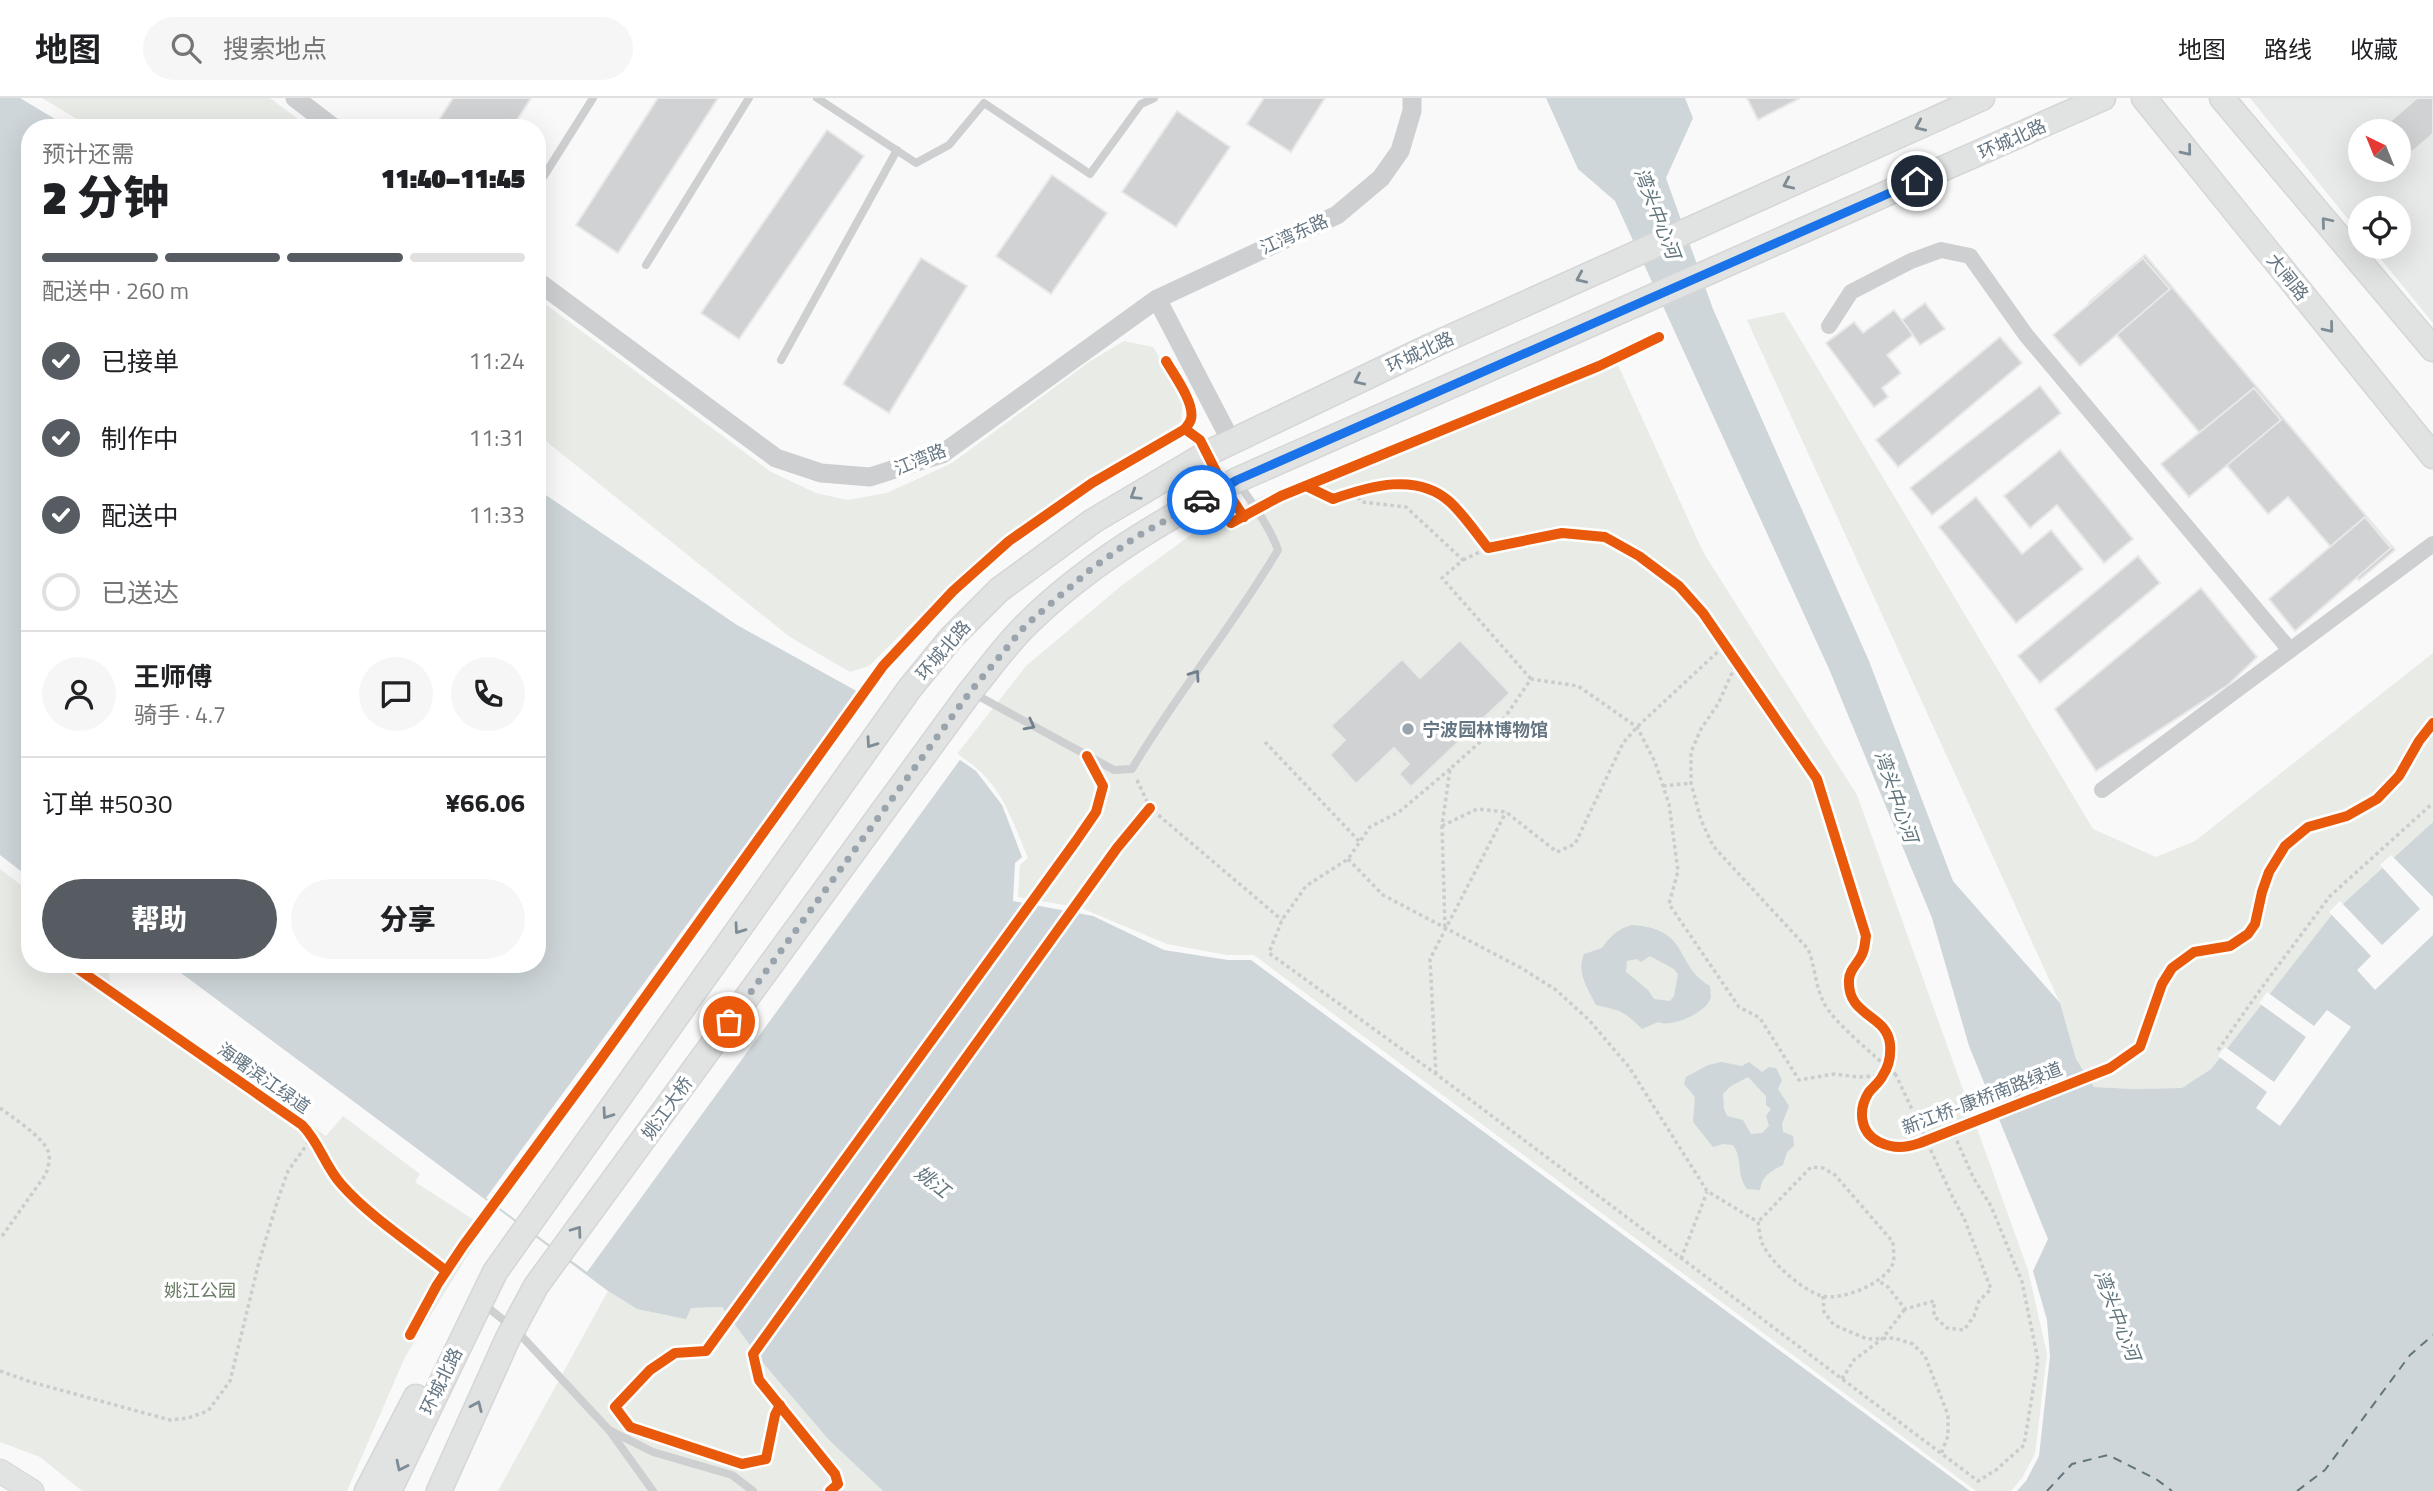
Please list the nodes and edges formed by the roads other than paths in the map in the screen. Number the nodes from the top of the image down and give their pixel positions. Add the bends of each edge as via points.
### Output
1 (295, 98) edge
2 (593, 98) edge
3 (749, 98) edge
4 (817, 98) edge
5 (1154, 98) edge
6 (1412, 98) edge
7 (1982, 98) edge
8 (2103, 98) edge
9 (2144, 98) edge
10 (2222, 98) edge
11 (322, 119) edge
12 (897, 150) junction
13 (546, 173) edge
14 (646, 265) dead end
15 (546, 288) edge
16 (1157, 299) junction
17 (1829, 326) dead end
18 (2432, 346) edge
19 (781, 360) dead end
20 (1231, 441) junction
21 (2433, 456) edge
22 (1237, 480) junction
23 (2433, 544) edge
24 (2290, 650) junction
25 (970, 692) junction
26 (2102, 790) dead end
27 (480, 1301) junction
28 (469, 1324) junction
29 (514, 1329) junction
30 (609, 1430) junction
31 (0, 1471) edge
32 (32, 1491) edge
33 (367, 1491) edge
34 (389, 1491) edge
35 (439, 1491) edge
36 (653, 1491) edge
37 (752, 1491) edge

1 - 11 street
2 - 13 lane
3 - 14 lane
4 - 12 lane
5 - 12 lane via 1141,104 1090,174 984,103 949,145 916,163
6 - 16 street, 江湾东路 via 1400,151 1381,178 1337,215
7 -> 20 main road, 环城北路 via 1465,330
8 - 22 main road, 环城北路
9 -> 21 main road, 大闸路
18 -> 10 main road
12 - 19 lane
15 - 16 street, 江湾路 via 776,458 821,473 870,477 942,453
16 - 20 street
17 - 24 street via 1851,292 1911,261 1941,250 1970,256 2026,335
20 -> 27 main road, 环城北路 via 1104,514 999,590 951,638 910,688 495,1272
22 - 25 main road, 环城北路 via 1136,537 1091,569 1025,626
25 -> 22 lane via 1114,771 1132,769 1278,550
23 - 24 street
24 - 26 street
29 -> 25 main road, 姚江大桥 via 536,1286
27 - 28 main road, 环城北路
27 - 29 lane
28 - 33 main road via 436,1358
28 -> 34 main road, 环城北路
29 - 30 lane
35 -> 29 main road
30 - 36 lane
30 - 37 lane via 653,1452 732,1475
31 - 32 main road

